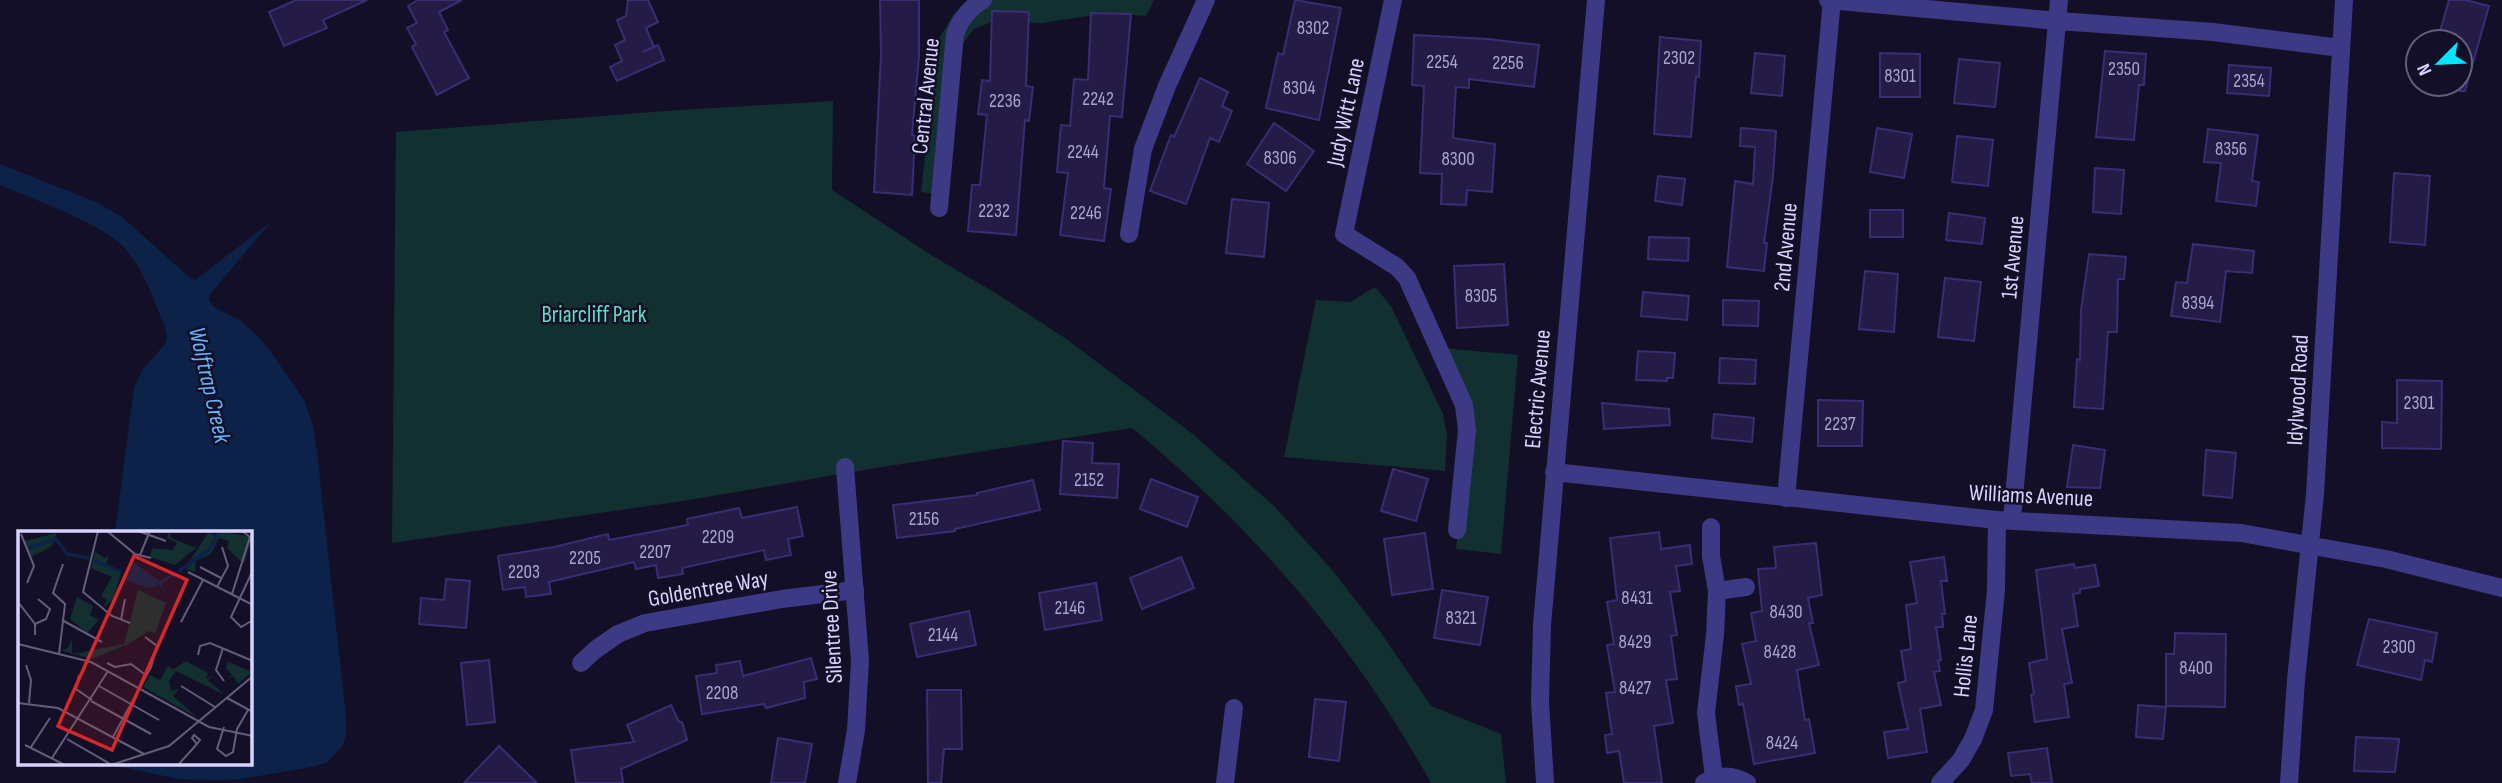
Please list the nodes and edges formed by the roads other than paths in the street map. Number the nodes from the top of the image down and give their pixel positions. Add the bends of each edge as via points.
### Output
1 (983, 0) edge
2 (1393, 0) edge
3 (1596, 0) edge
4 (1831, 0) edge
5 (2059, 0) edge
6 (2344, 0) edge
7 (1201, 1) edge
8 (2058, 21) junction
9 (2341, 48) junction
10 (939, 208) dead end
11 (1129, 234) dead end
12 (845, 467) dead end
13 (1554, 472) junction
14 (1786, 498) junction
15 (2005, 519) junction
16 (1711, 527) dead end
17 (1457, 530) dead end
18 (2309, 544) junction
19 (1746, 587) dead end
20 (2502, 588) edge
21 (855, 590) junction
22 (1717, 591) junction
23 (581, 663) dead end
24 (1234, 708) dead end
25 (1952, 779) edge
26 (1709, 780) edge
27 (847, 783) edge
28 (1225, 783) edge
29 (1545, 783) edge
30 (1747, 783) edge
31 (2289, 783) edge

1 - 10 street, Central Avenue via 959,22 955,34
2 - 17 street, Judy Witt Lane via 1344,234 1406,278 1464,405 1468,430
3 - 13 street, Electric Avenue
4 - 8 street
4 - 14 street, 2nd Avenue
5 - 8 street, 1st Avenue
6 - 9 street, Idylwood Road
7 - 11 street via 1143,149
8 - 9 street via 2213,32
8 - 15 street, 1st Avenue
9 - 18 street, Idylwood Road
12 - 21 street, Silentree Drive
13 - 14 street, Williams Avenue
13 - 29 street, Electric Avenue via 1542,625
14 - 15 street, Williams Avenue
15 - 18 street, Williams Avenue via 2241,533
15 - 25 street, Hollis Lane via 1984,710
16 - 22 street
18 - 20 street, Williams Avenue
18 - 31 street, Idylwood Road
19 - 22 street
21 - 23 street, Goldentree Way via 645,623 618,634
21 - 27 street, Silentree Drive via 859,701
22 - 26 street via 1706,713
24 - 28 street
26 - 30 street via 1736,777

